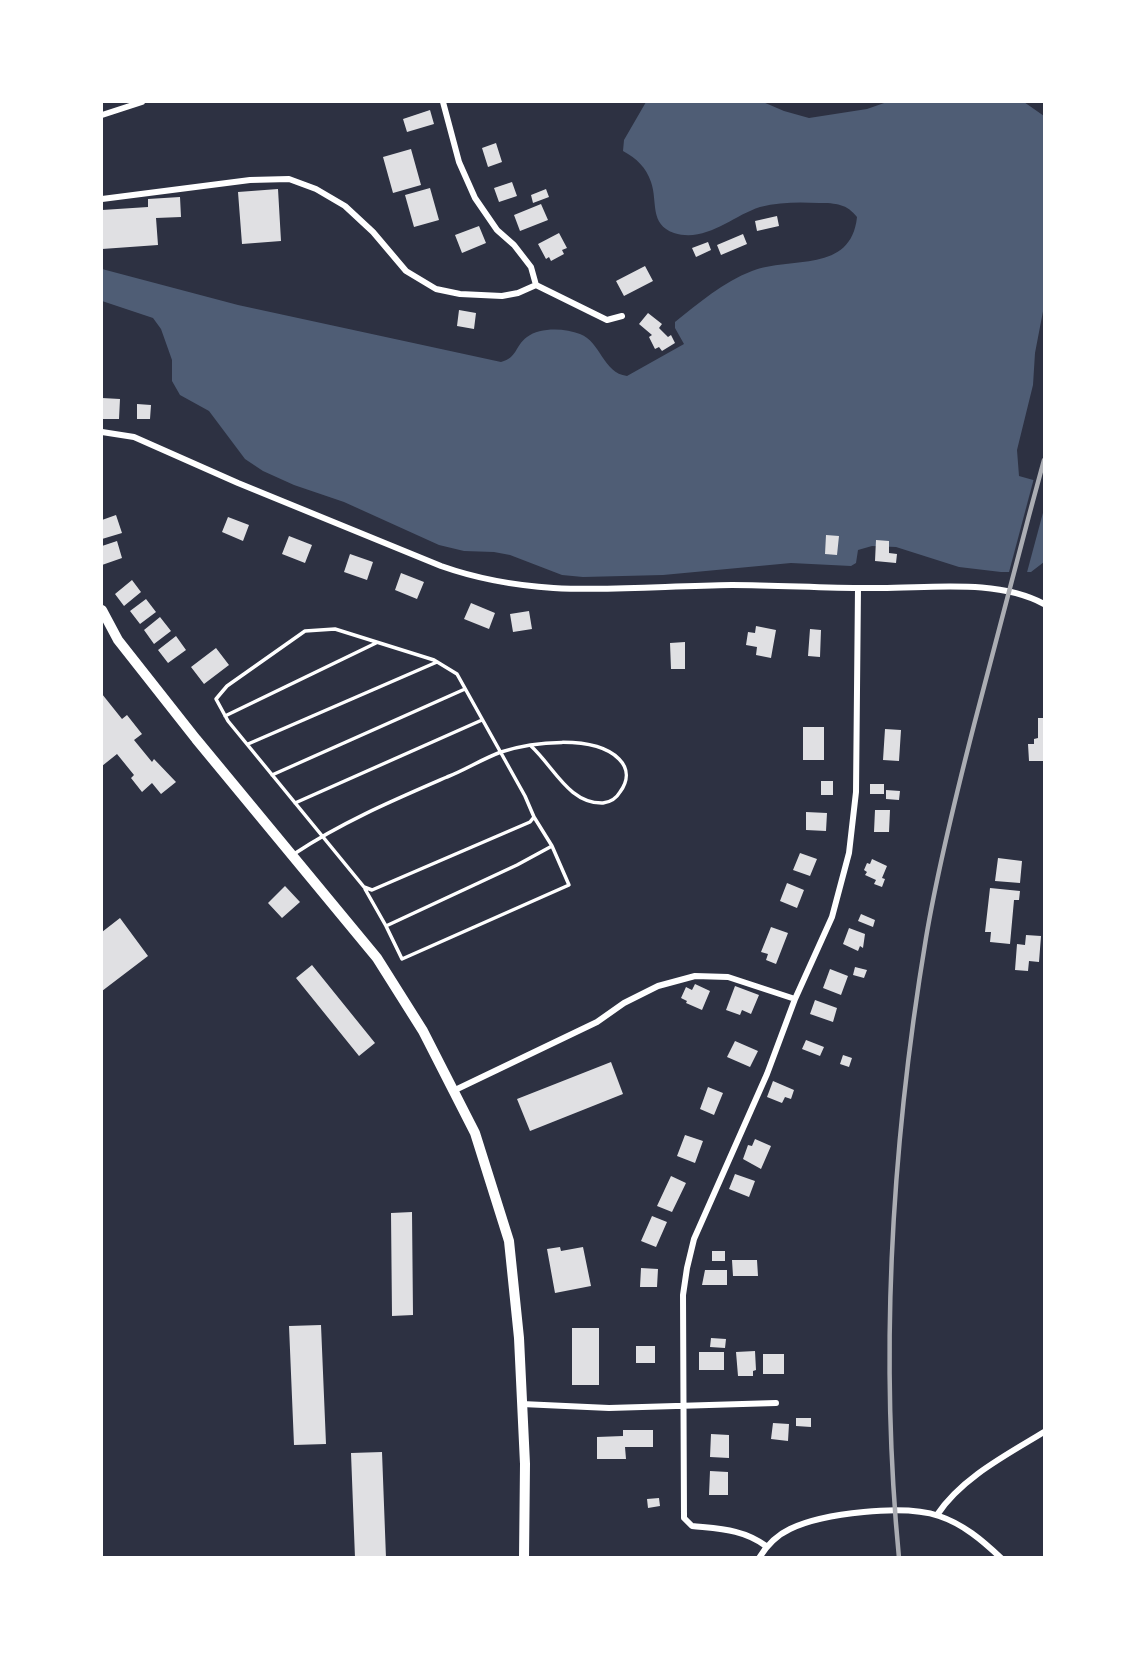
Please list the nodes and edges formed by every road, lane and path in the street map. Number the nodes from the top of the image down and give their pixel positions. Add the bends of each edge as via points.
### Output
1 (142, 102) edge
2 (443, 102) edge
3 (102, 115) edge
4 (102, 199) edge
5 (536, 285) junction
6 (622, 316) dead end
7 (102, 432) edge
8 (858, 588) junction
9 (1045, 604) edge
10 (102, 610) edge
11 (376, 643) junction
12 (437, 662) junction
13 (465, 689) junction
14 (225, 716) junction
15 (483, 720) junction
16 (248, 744) junction
17 (531, 746) junction
18 (501, 752) junction
19 (272, 775) junction
20 (295, 803) junction
21 (534, 817) junction
22 (322, 835) junction
23 (552, 846) junction
24 (292, 855) junction
25 (364, 887) junction
26 (386, 926) junction
27 (795, 999) junction
28 (453, 1091) junction
29 (776, 1403) dead end
30 (522, 1404) junction
31 (682, 1407) junction
32 (1045, 1432) edge
33 (937, 1515) junction
34 (766, 1546) junction
35 (524, 1558) edge
36 (759, 1558) edge
37 (1000, 1558) edge

1 - 3 street
2 - 5 street via 459,162 475,198 531,267
4 - 5 street via 289,179 345,206 406,271 436,289 502,296
5 - 6 street via 607,320
7 - 8 street via 134,437 271,497 482,579 567,590 734,585
8 - 9 street via 984,588
8 - 27 street via 856,792 849,853 832,917
10 - 24 main road via 127,651
11 - 12 lane
11 - 14 lane
11 - 14 lane via 335,629 305,631 227,686 216,699
12 - 13 lane via 457,674
12 - 16 lane
13 - 15 lane
13 - 19 lane
14 - 16 lane
15 - 18 lane
15 - 20 lane
16 - 19 lane
17 - 17 lane via 570,792 589,803 617,798 626,784 621,760 607,749 580,743
17 - 18 lane
18 - 21 lane
18 - 22 lane
19 - 20 lane
20 - 22 lane
21 - 23 lane
21 - 25 lane via 372,890
22 - 24 lane
22 - 25 lane
23 - 26 lane
23 - 26 lane via 569,884 402,959
24 - 28 main road via 377,958 423,1031
25 - 26 lane
27 - 28 street via 728,977 695,976 658,986 597,1022
27 - 31 street via 694,1238 683,1295
28 - 30 main road via 475,1133 509,1241
29 - 31 street
30 - 31 street
30 - 35 main road
31 - 34 street via 684,1518 692,1526 737,1530
32 - 33 street via 947,1500
33 - 34 street via 885,1510 820,1520 792,1528
33 - 37 street via 964,1527
34 - 36 street

